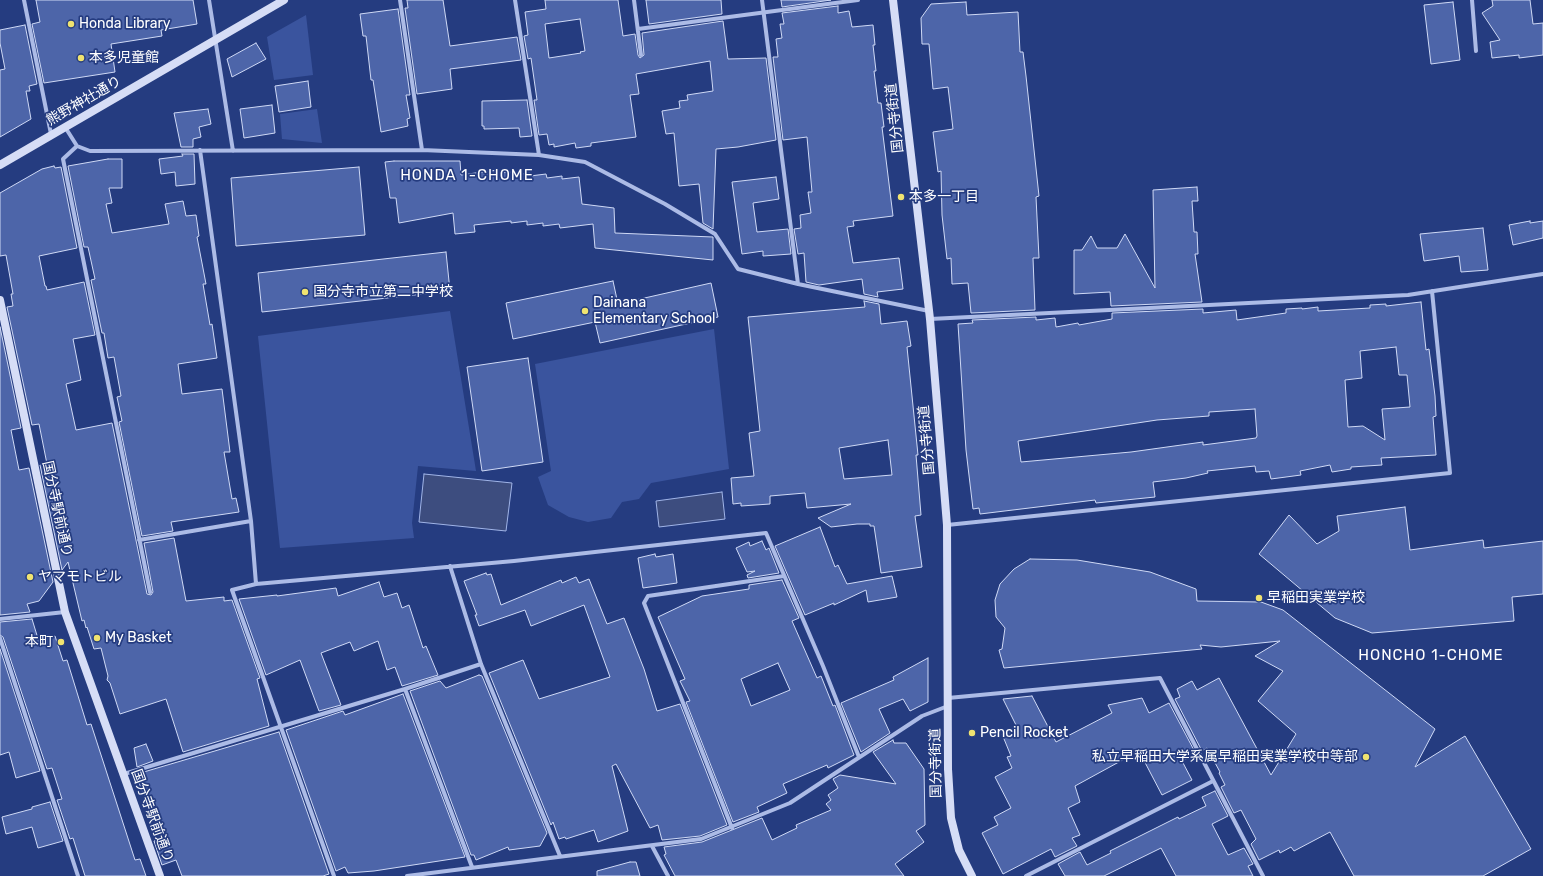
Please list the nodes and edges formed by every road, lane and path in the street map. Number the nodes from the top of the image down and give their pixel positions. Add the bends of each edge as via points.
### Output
1 (24, 0) edge
2 (209, 0) edge
3 (284, 0) edge
4 (400, 0) edge
5 (515, 0) edge
6 (634, 0) edge
7 (762, 0) edge
8 (858, 0) edge
9 (893, 0) edge
10 (1472, 0) edge
11 (764, 12) junction
12 (638, 28) junction
13 (216, 40) junction
14 (1476, 51) dead end
15 (641, 55) dead end
16 (65, 126) junction
17 (51, 134) junction
18 (77, 146) junction
19 (200, 150) junction
20 (233, 150) junction
21 (422, 150) junction
22 (539, 155) junction
23 (0, 165) edge
24 (1543, 274) edge
25 (798, 284) junction
26 (1432, 291) junction
27 (0, 300) edge
28 (930, 315) junction
29 (251, 521) junction
30 (947, 525) junction
31 (139, 540) junction
32 (450, 566) junction
33 (784, 576) junction
34 (256, 584) junction
35 (150, 592) dead end
36 (65, 612) junction
37 (0, 619) edge
38 (0, 638) edge
39 (482, 664) junction
40 (405, 689) junction
41 (948, 698) junction
42 (948, 706) junction
43 (279, 727) junction
44 (859, 757) junction
45 (124, 774) junction
46 (1213, 781) junction
47 (732, 828) junction
48 (652, 846) junction
49 (560, 856) junction
50 (472, 867) junction
51 (78, 876) edge
52 (160, 876) edge
53 (334, 876) edge
54 (407, 876) edge
55 (668, 876) edge
56 (972, 876) edge
57 (1026, 876) edge
58 (1263, 876) edge

1 - 17 street
2 - 13 street
3 - 13 main road, 熊野神社通り
4 - 21 street
5 - 22 street
6 - 12 street
7 - 11 street
8 - 11 street
9 - 28 main road, 国分寺街道
10 - 14 street
11 - 12 street
11 - 25 street
12 - 15 street
13 - 16 main road, 熊野神社通り
13 - 20 street
16 - 17 main road, 熊野神社通り
16 - 18 street
17 - 23 main road, 熊野神社通り
18 - 19 street via 90,151
18 - 31 street via 63,160
19 - 20 street
19 - 29 street
20 - 21 street
21 - 22 street
22 - 25 street via 585,162 715,234 738,269
24 - 26 street
25 - 28 street
26 - 28 street via 1393,296
26 - 30 street via 1450,473
27 - 36 main road, 国分寺駅前通り
28 - 30 main road, 国分寺街道
29 - 31 street
29 - 34 street
30 - 41 main road, 国分寺街道
31 - 35 street
32 - 33 street via 766,533
32 - 34 street
32 - 39 street
33 - 44 street
33 - 47 street via 648,596 644,603
34 - 43 street via 232,590
36 - 37 street
36 - 45 main road, 国分寺駅前通り
38 - 51 street
39 - 40 street
39 - 49 street
40 - 43 street
40 - 50 street
41 - 42 main road, 国分寺街道
41 - 46 street via 1160,678
42 - 44 street via 922,716
42 - 56 main road, 国分寺街道 via 951,818 959,850
43 - 45 street
43 - 53 street
44 - 47 street via 790,803
45 - 52 main road, 国分寺駅前通り
46 - 57 street
46 - 58 street
47 - 48 street via 701,839
48 - 49 street
48 - 55 street
49 - 50 street
50 - 54 street

